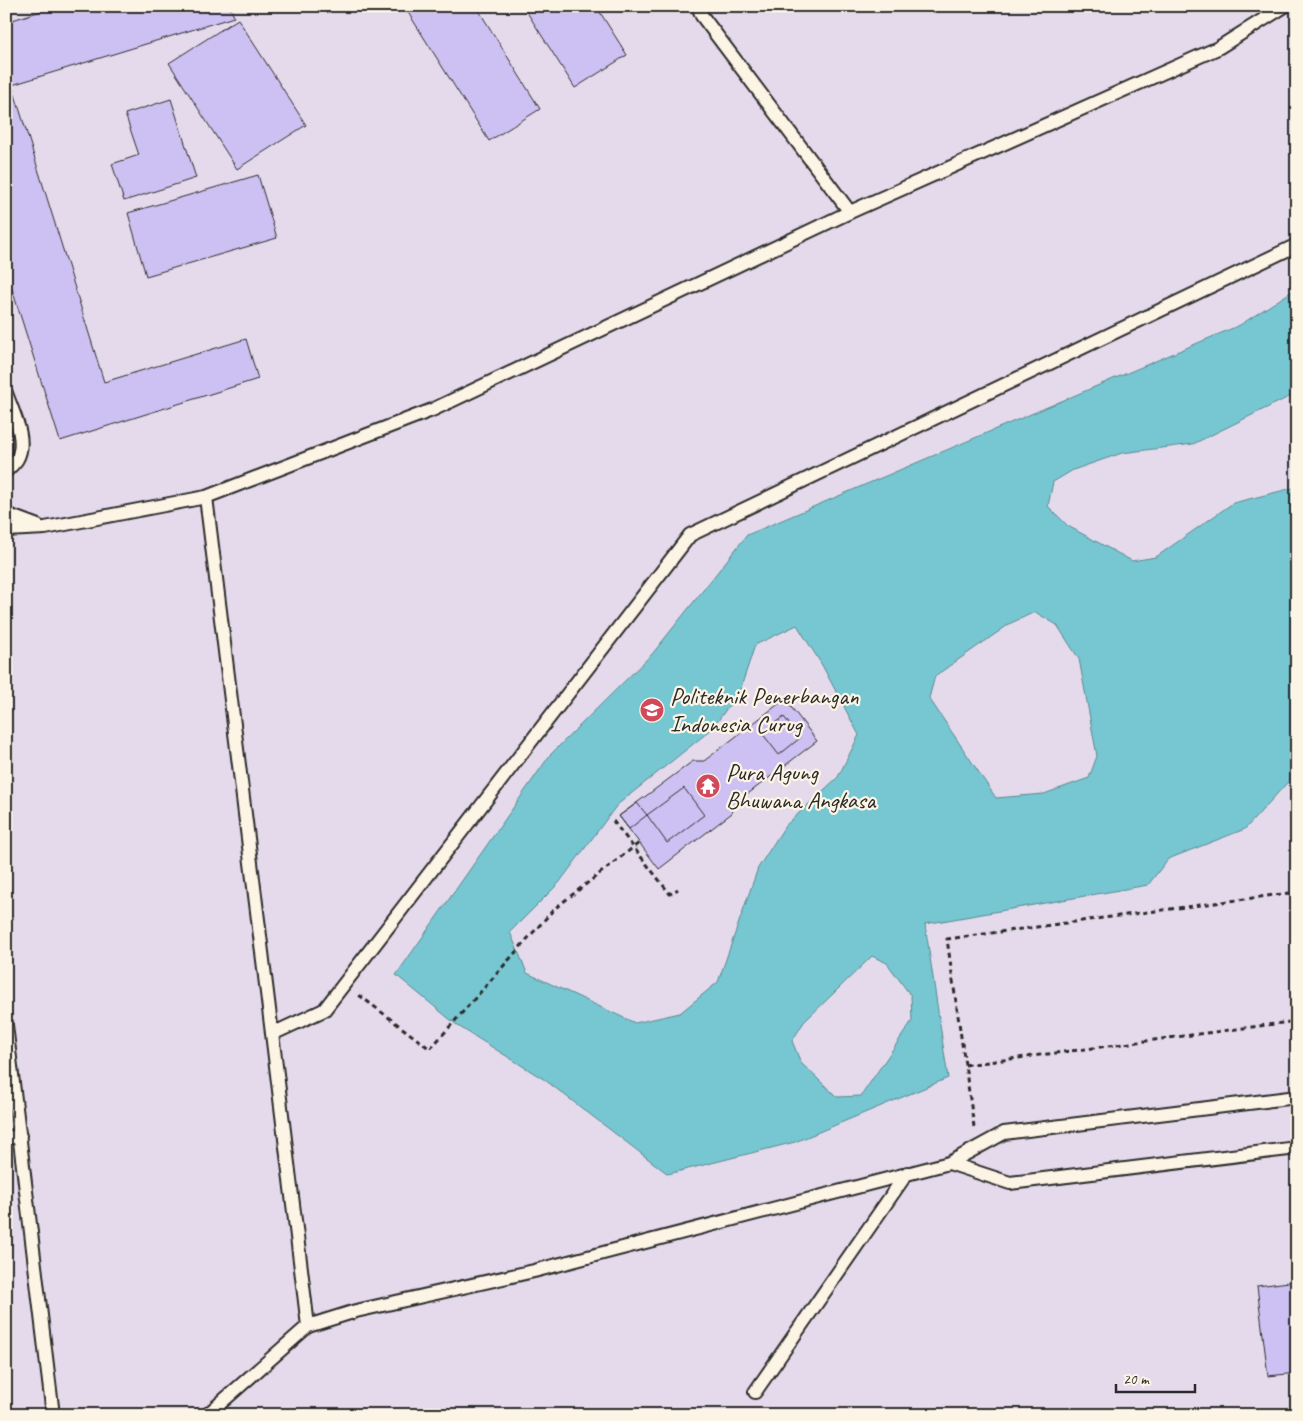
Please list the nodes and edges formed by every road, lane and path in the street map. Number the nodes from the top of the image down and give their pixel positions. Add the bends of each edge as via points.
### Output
1 (698, 6) edge
2 (1285, 6) edge
3 (850, 212) junction
4 (1297, 245) edge
5 (6, 393) edge
6 (6, 471) edge
7 (206, 498) junction
8 (6, 514) edge
9 (45, 528) junction
10 (6, 530) edge
11 (614, 821) dead end
12 (639, 843) dead end
13 (634, 847) junction
14 (678, 889) dead end
15 (1297, 892) edge
16 (343, 984) junction
17 (1297, 1022) edge
18 (6, 1026) edge
19 (272, 1034) junction
20 (965, 1065) junction
21 (1297, 1097) edge
22 (20, 1136) junction
23 (6, 1138) edge
24 (977, 1148) junction
25 (1297, 1148) edge
26 (949, 1163) junction
27 (907, 1173) junction
28 (308, 1326) junction
29 (755, 1392) dead end
30 (53, 1415) edge
31 (207, 1415) edge

1 - 3 lane via 702,16
2 - 3 lane via 1218,48
3 - 7 lane via 432,410
4 - 16 lane via 690,535
5 - 6 lane via 20,437 17,458
7 - 9 lane
7 - 19 lane
8 - 9 lane
9 - 10 lane
11 - 13 path
12 - 13 path
13 - 14 path via 670,894
13 - 16 path via 554,909 430,1049
15 - 20 path via 947,938
16 - 19 lane via 324,1010
17 - 20 path
18 - 22 lane
19 - 28 lane
20 - 24 path
21 - 24 lane via 1004,1133
22 - 23 lane
22 - 30 lane
24 - 26 lane
25 - 26 lane via 1010,1183
26 - 27 lane
27 - 28 lane via 534,1271 356,1311
27 - 29 lane
28 - 31 lane

